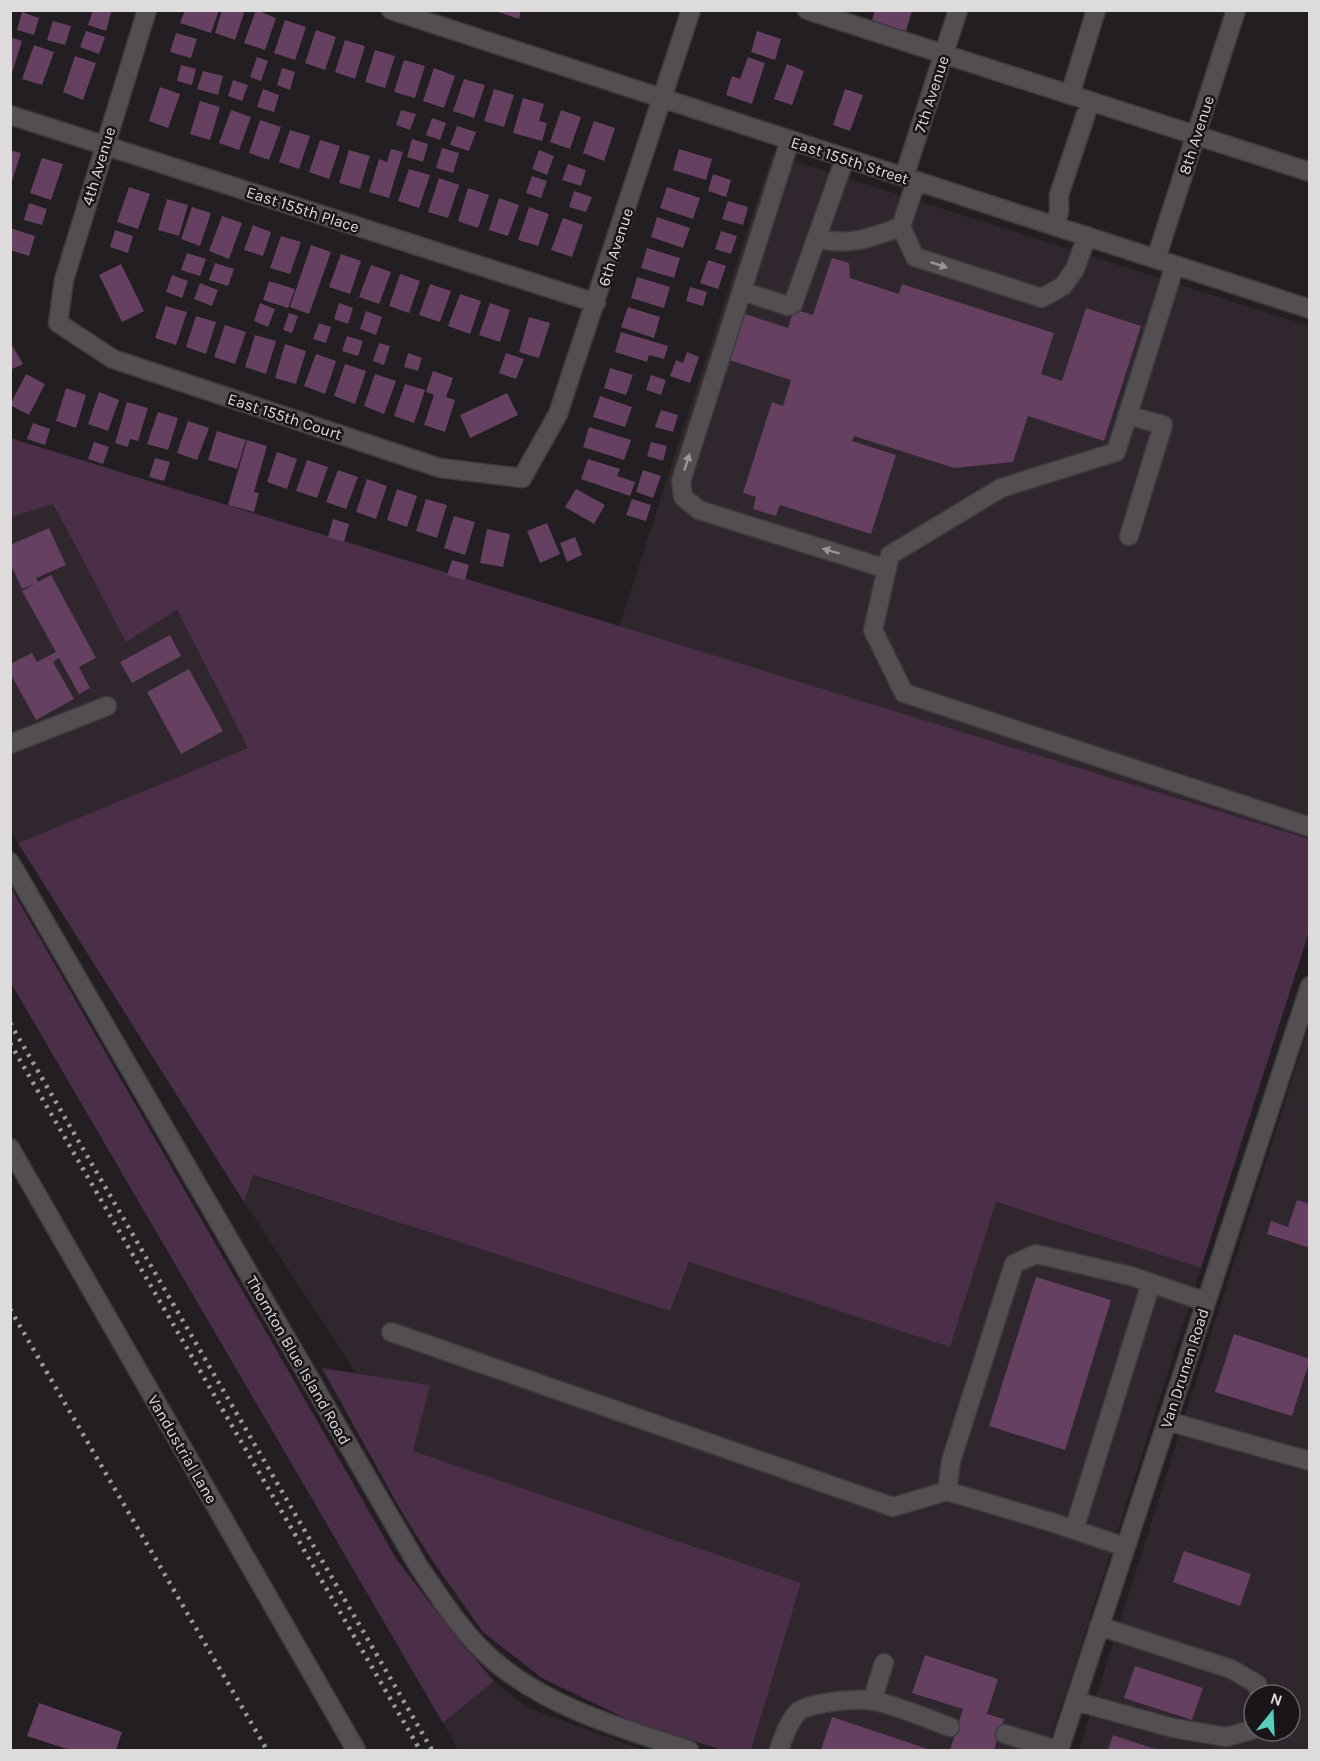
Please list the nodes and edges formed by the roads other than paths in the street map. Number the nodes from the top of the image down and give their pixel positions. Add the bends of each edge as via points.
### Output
1 (147, 10) edge
2 (391, 10) edge
3 (691, 10) edge
4 (958, 10) edge
5 (1096, 10) edge
6 (1236, 10) edge
7 (819, 12) edge
8 (420, 15) edge
9 (944, 54) junction
10 (1070, 95) junction
11 (663, 98) junction
12 (1086, 114) dead end
13 (10, 115) edge
14 (1196, 135) junction
15 (790, 140) junction
16 (104, 146) junction
17 (845, 158) junction
18 (1310, 172) edge
19 (910, 179) junction
20 (1056, 226) junction
21 (901, 227) junction
22 (1087, 236) junction
23 (817, 239) junction
24 (1156, 259) junction
25 (1174, 265) junction
26 (742, 291) junction
27 (596, 303) junction
28 (1310, 309) edge
29 (58, 323) joint
30 (1127, 415) junction
31 (522, 478) joint
32 (1129, 536) dead end
33 (887, 569) junction
34 (106, 706) dead end
35 (11, 741) edge
36 (1310, 827) edge
37 (10, 862) edge
38 (1310, 986) edge
39 (10, 1148) edge
40 (1152, 1283) junction
41 (1206, 1302) junction
42 (391, 1332) dead end
43 (1167, 1421) junction
44 (1310, 1461) edge
45 (947, 1491) junction
46 (1074, 1530) junction
47 (1125, 1547) junction
48 (1100, 1626) junction
49 (884, 1663) dead end
50 (1255, 1683) edge
51 (873, 1701) junction
52 (1075, 1701) junction
53 (950, 1726) dead end
54 (1242, 1733) edge
55 (1005, 1734) dead end
56 (356, 1750) edge
57 (689, 1750) edge
58 (779, 1750) edge
59 (1058, 1750) edge

1 - 16 street, 4th Avenue
2 - 8 street, East 155th Street
3 - 11 street, 6th Avenue
4 - 9 street, 7th Avenue
5 - 10 street
6 - 14 street, 8th Avenue
7 - 9 street
8 - 11 street, East 155th Street
9 - 10 street
9 - 19 street, 7th Avenue
10 - 14 street
11 - 15 street, East 155th Street
11 - 27 street, 6th Avenue
12 - 20 street via 1059,195
13 - 16 street, East 155th Place
14 - 18 street
14 - 24 street, 8th Avenue
15 - 17 street, East 155th Street
15 - 26 street
16 - 27 street, East 155th Place
16 - 29 street, 4th Avenue via 64,280
17 - 19 street, East 155th Street
17 - 23 street
19 - 20 street, East 155th Street
19 - 21 street, 7th Avenue
20 - 22 street, East 155th Street
21 -> 22 street via 915,257 1042,298 1069,278
21 - 23 street via 856,242
22 - 24 street, East 155th Street
23 - 26 street via 793,304 788,306
24 - 25 street, East 155th Street
25 - 28 street, East 155th Street
25 - 30 street
33 -> 26 street via 699,510 683,497 681,481
27 - 31 street, 6th Avenue via 558,414
29 - 31 street, East 155th Court via 113,359 316,427 440,468
30 - 32 street via 1163,425
30 - 33 street via 1116,452 1001,488 890,555
33 - 36 street via 873,630 904,693
34 - 35 street
37 - 57 street, Thornton Blue Island Road via 419,1567 454,1619 484,1652 518,1678 577,1712
38 - 41 street, Van Drunen Road
39 - 56 street, Vandustrial Lane
40 - 41 street
40 - 45 street via 1036,1254 1014,1264 951,1461
40 - 46 street
41 - 43 street, Van Drunen Road
42 - 45 street via 893,1507
43 - 44 street
43 - 47 street, Van Drunen Road
45 - 46 street
46 - 47 street
47 - 48 street, Van Drunen Road
48 - 50 street via 1231,1669
48 - 52 street, Van Drunen Road
49 - 51 street
51 - 53 street
51 - 58 street via 806,1706 798,1712
52 - 54 street via 1173,1728 1227,1737
52 - 59 street, Van Drunen Road
55 - 59 street

